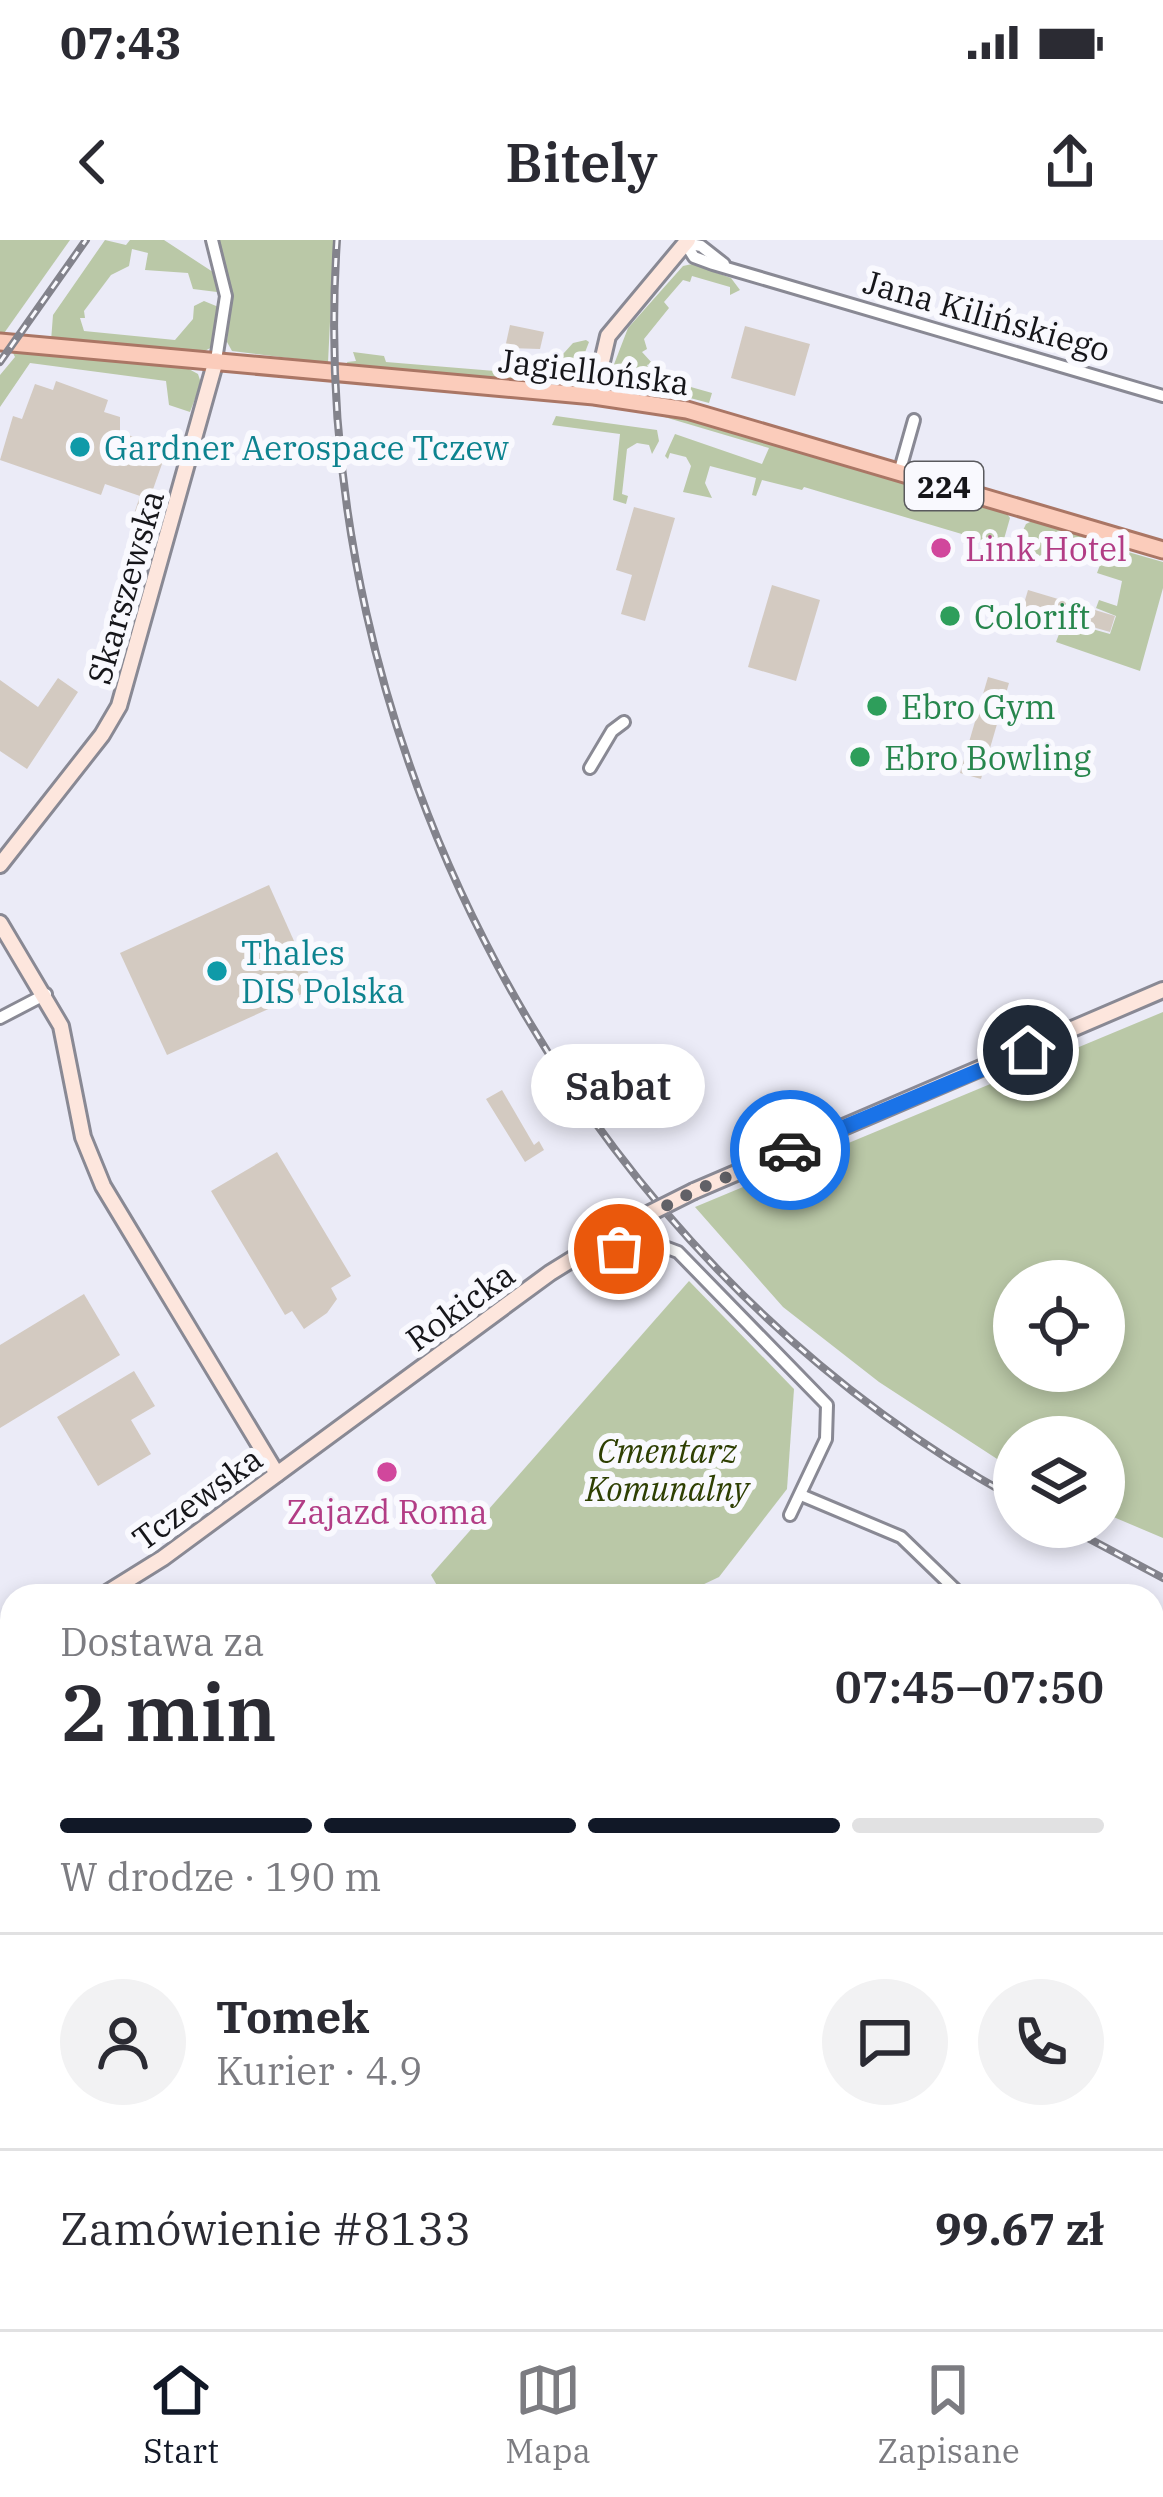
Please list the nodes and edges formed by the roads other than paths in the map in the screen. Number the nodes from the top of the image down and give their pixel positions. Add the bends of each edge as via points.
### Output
1 (212, 240) edge
2 (687, 241) edge
3 (0, 342) edge
4 (216, 359) junction
5 (594, 396) junction
6 (1163, 396) edge
7 (914, 420) dead end
8 (898, 473) junction
9 (1163, 550) edge
10 (624, 722) dead end
11 (590, 768) dead end
12 (0, 865) edge
13 (0, 923) edge
14 (1163, 990) edge
15 (46, 994) junction
16 (0, 1018) edge
17 (606, 1238) junction
18 (321, 1441) joint
19 (277, 1474) junction
20 (801, 1496) junction
21 (790, 1515) dead end
22 (121, 1584) edge
23 (950, 1584) edge

1 - 4 street via 226,296
2 - 5 street via 608,336
2 - 6 street, Jana Kilińskiego via 726,266
3 - 4 main road, Jagiellońska / 224
4 - 5 main road, Jagiellońska / 224
4 - 12 street, Skarszewska via 119,706
5 - 8 main road, Jagiellońska / 224 via 687,410
7 - 8 street
8 - 9 main road, Jagiellońska / 224
10 - 11 street
13 - 15 street
14 - 17 street, Rokicka, bridge via 694,1191
15 - 16 street
15 - 19 street via 67,1045 90,1160
17 - 18 street, Rokicka
17 - 20 street via 619,1249 654,1243 678,1252 818,1392 829,1423
18 - 19 street, Tczewska
19 - 22 street, Tczewska
20 - 21 street
20 - 23 street via 902,1537

